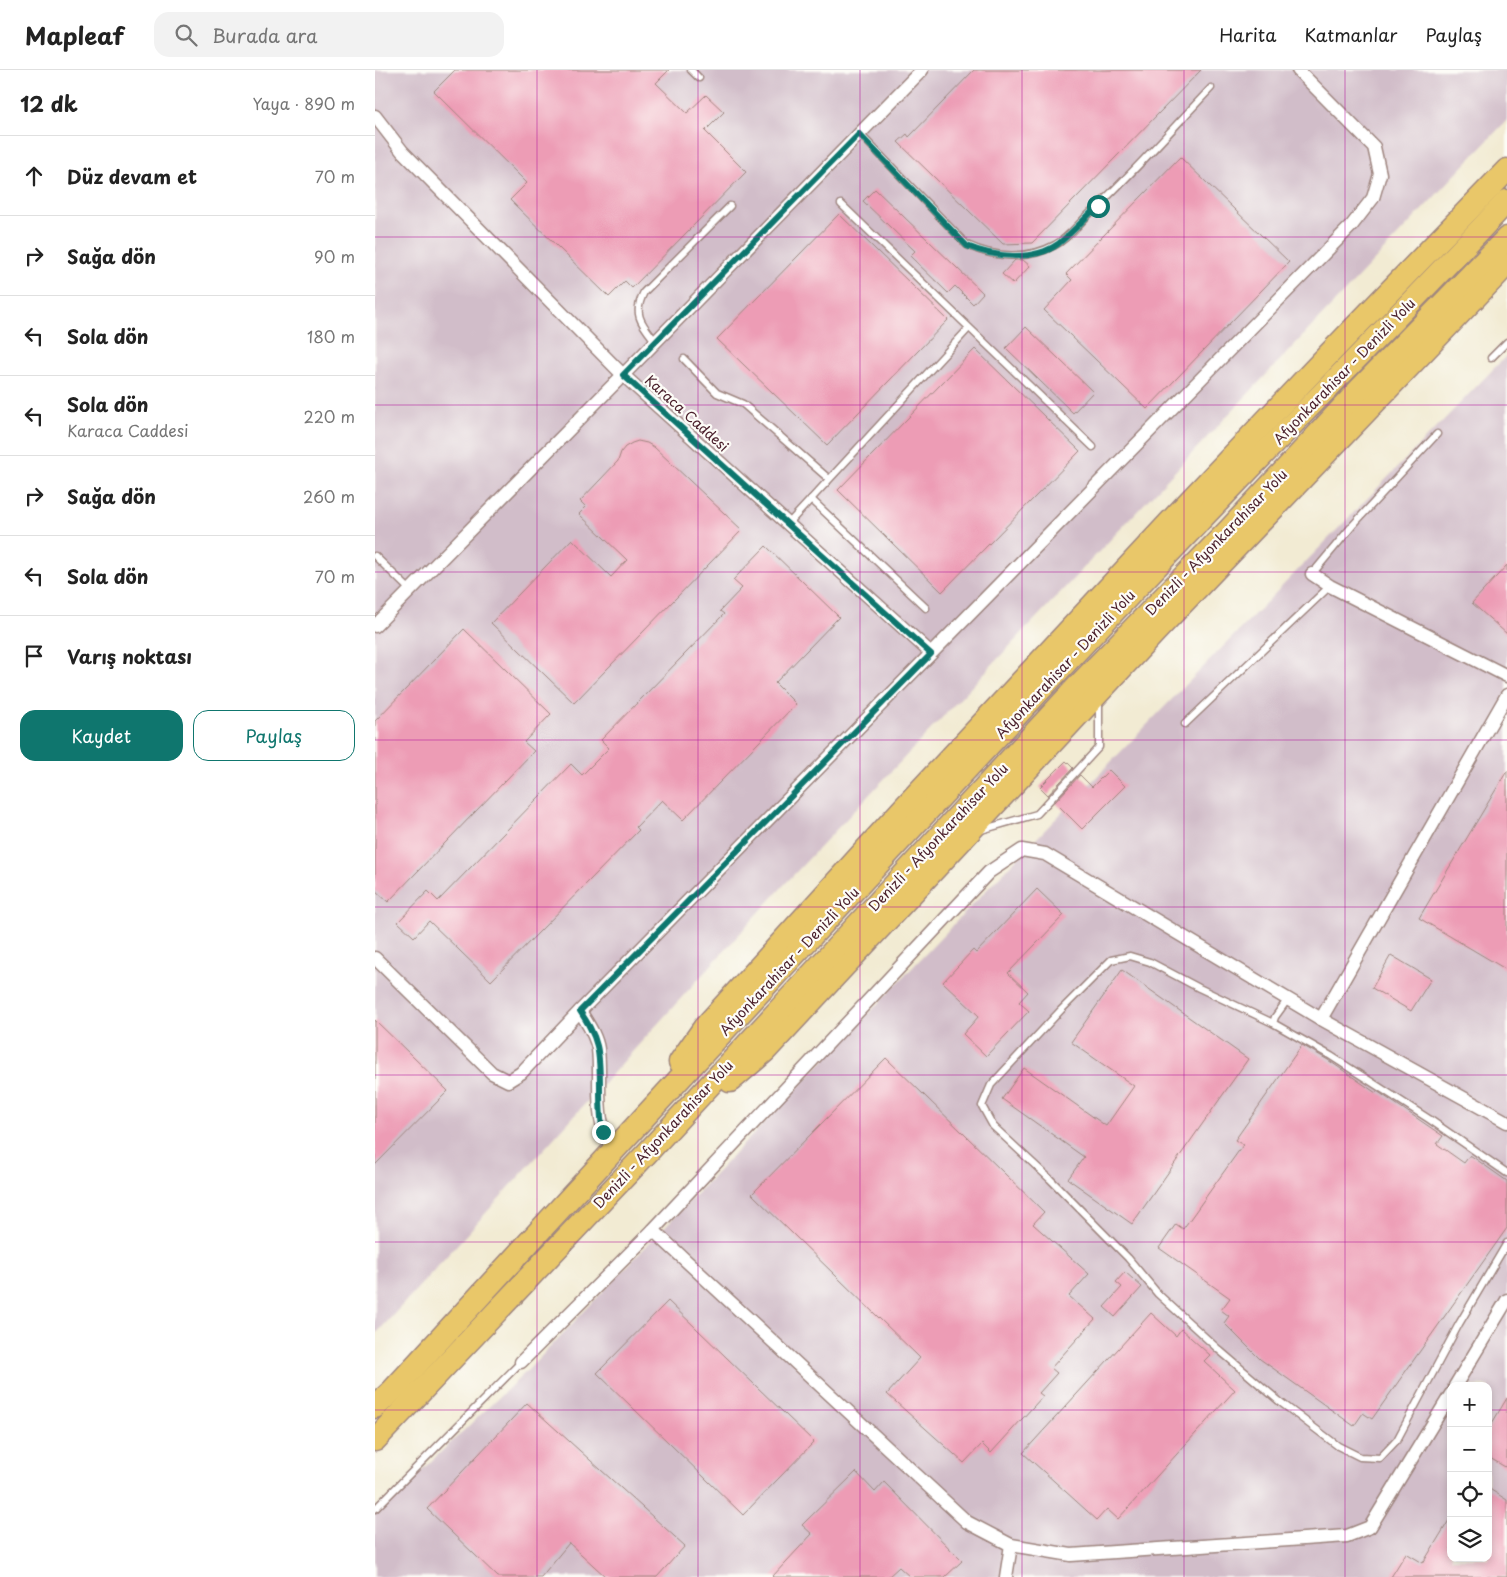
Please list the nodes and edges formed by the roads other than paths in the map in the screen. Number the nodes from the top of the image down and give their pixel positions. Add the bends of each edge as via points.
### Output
1 (691, 70) edge
2 (922, 70) edge
3 (1298, 70) edge
4 (699, 78) dead end
5 (1211, 88) dead end
6 (375, 116) edge
7 (859, 134) junction
8 (1507, 170) edge
9 (1507, 201) edge
10 (841, 204) dead end
11 (730, 206) dead end
12 (1507, 238) edge
13 (1507, 264) edge
14 (969, 328) junction
15 (656, 342) junction
16 (1507, 342) edge
17 (1491, 358) dead end
18 (683, 359) dead end
19 (623, 375) junction
20 (1437, 434) dead end
21 (1093, 447) dead end
22 (829, 479) junction
23 (811, 499) junction
24 (788, 524) junction
25 (375, 556) edge
26 (1312, 574) joint
27 (1330, 586) junction
28 (410, 590) junction
29 (926, 608) dead end
30 (375, 626) edge
31 (931, 654) junction
32 (1507, 676) edge
33 (1099, 692) junction
34 (1507, 695) edge
35 (1185, 724) dead end
36 (968, 833) junction
37 (375, 958) edge
38 (1288, 999) junction
39 (580, 1011) junction
40 (1321, 1019) junction
41 (1273, 1023) junction
42 (1507, 1122) edge
43 (621, 1142) junction
44 (646, 1154) junction
45 (1507, 1173) edge
46 (653, 1230) junction
47 (1507, 1243) edge
48 (1507, 1300) edge
49 (521, 1362) joint
50 (1457, 1382) edge
51 (1447, 1401) edge
52 (375, 1407) edge
53 (375, 1440) edge
54 (375, 1510) edge
55 (1011, 1545) junction
56 (1006, 1577) edge

1 - 4 lane
2 - 7 street
3 - 31 street via 1374,147 1380,174 1373,198 1352,225
5 - 7 lane via 1057,244 1021,255 997,255 967,246
6 - 19 street, Karaca Caddesi via 402,151
7 - 15 street
8 - 43 highway via 1323,360 894,818 704,1028
9 - 43 highway, Afyonkarahisar - Denizli Yolu via 1207,512
10 - 14 lane
11 - 15 lane via 644,292 639,316
12 - 44 highway, Denizli - Afyonkarahisar Yolu via 1078,686
13 - 33 highway
14 - 21 lane
14 - 22 lane
15 - 19 street
16 - 17 lane
18 - 22 lane via 717,393 743,404
19 - 24 street, Karaca Caddesi
19 - 28 street
20 - 26 lane
22 - 23 lane
23 - 24 lane
23 - 29 lane
24 - 31 street, Karaca Caddesi
25 - 28 lane
26 - 27 street
27 - 32 street
27 - 35 lane
28 - 30 street
31 - 39 street
33 - 36 highway
33 - 36 lane via 1099,747 1037,814
34 - 40 street
36 - 44 highway via 765,1051
37 - 39 street via 492,1073 508,1081 521,1073
38 - 40 street
38 - 41 lane
38 - 46 street via 1045,854 1022,850 989,872
39 - 43 street via 598,1049 602,1126 606,1138
40 - 42 street
41 - 45 lane via 1429,1118
41 - 47 lane via 1150,962 1130,956 1111,960 1003,1071 991,1085 982,1106 993,1126 1128,1258 1158,1294 1279,1401 1337,1446 1360,1457 1379,1458 1397,1440
43 - 52 highway, Denizli - Afyonkarahisar Yolu
44 - 53 highway, Denizli - Afyonkarahisar Yolu
46 - 49 street
46 - 55 street via 967,1522
48 - 50 street
49 - 54 lane
51 - 55 street via 1370,1527 1347,1536 1071,1556
55 - 56 street

